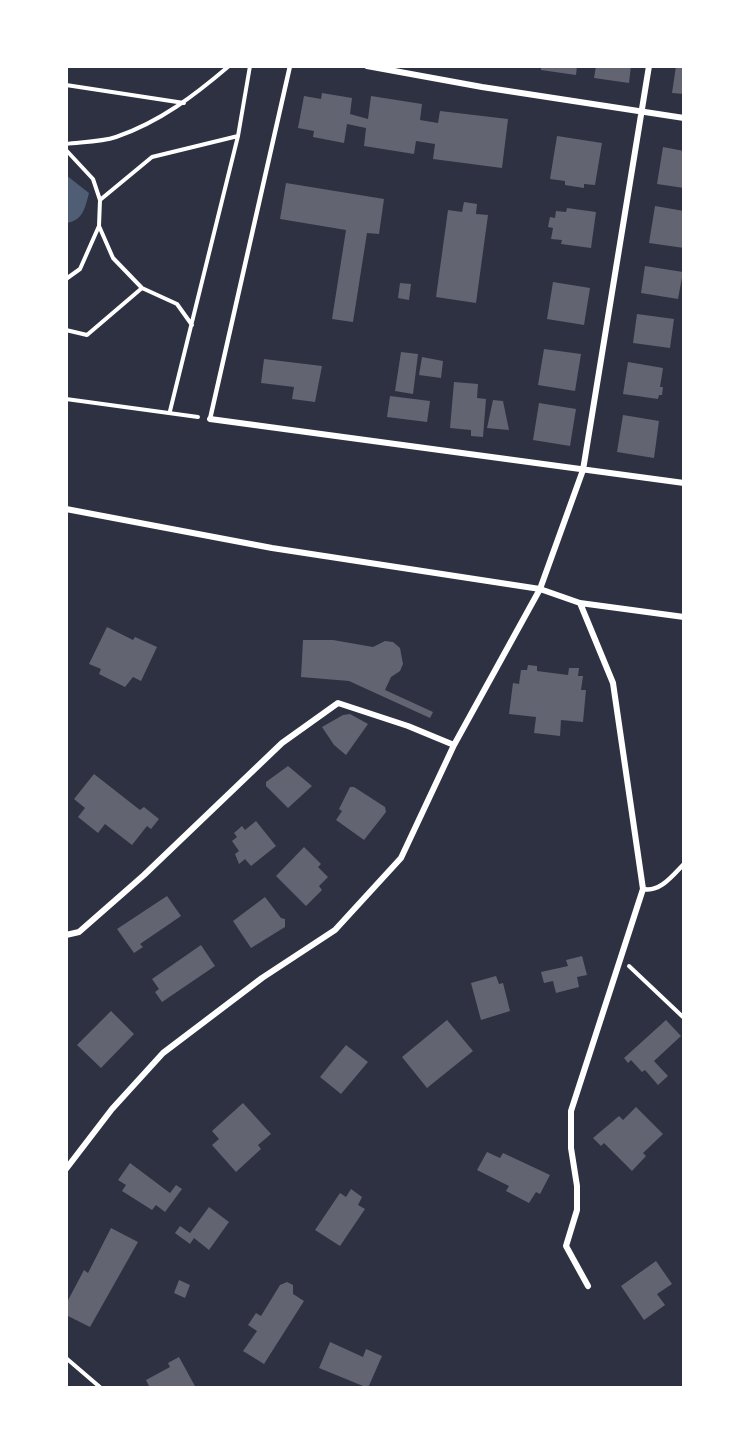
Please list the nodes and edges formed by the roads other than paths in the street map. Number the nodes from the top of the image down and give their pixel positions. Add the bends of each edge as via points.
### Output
1 (290, 66) edge
2 (367, 66) edge
3 (649, 66) edge
4 (642, 111) junction
5 (684, 118) edge
6 (210, 419) joint
7 (583, 470) junction
8 (684, 483) edge
9 (66, 509) edge
10 (540, 589) junction
11 (580, 603) junction
12 (684, 617) edge
13 (454, 745) junction
14 (684, 864) edge
15 (643, 889) junction
16 (66, 935) edge
17 (66, 1169) edge
18 (588, 1286) dead end

1 - 6 lane
2 - 4 street
3 - 4 street
4 - 5 street
4 - 7 street
6 - 7 street
7 - 8 street
7 - 10 street
9 - 10 street via 272,548
10 - 11 street
10 - 13 street
11 - 12 street
11 - 15 street via 613,683
13 - 16 street via 338,703 282,743 79,932
13 - 17 street via 401,858 335,930 262,978 163,1053 112,1109
14 - 15 lane via 660,887
15 - 18 street via 572,1111 577,1210 566,1246

